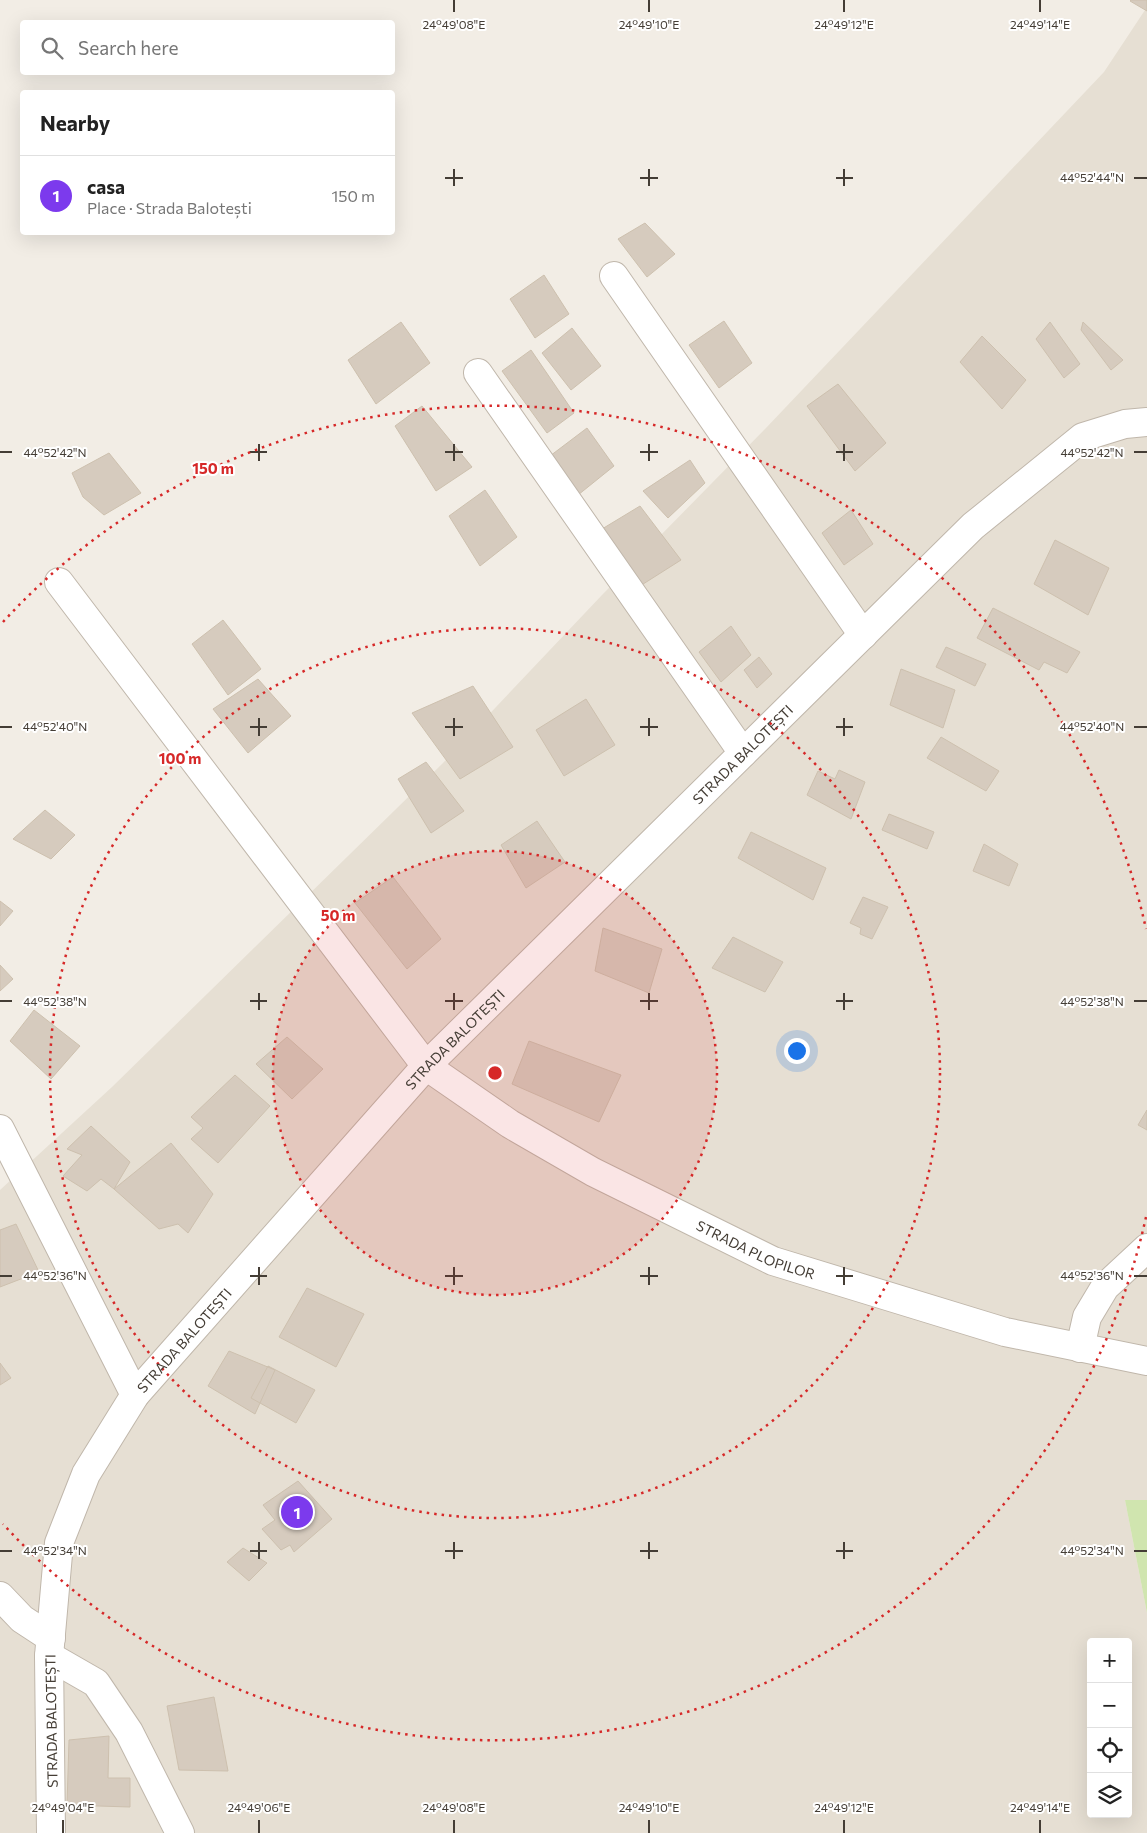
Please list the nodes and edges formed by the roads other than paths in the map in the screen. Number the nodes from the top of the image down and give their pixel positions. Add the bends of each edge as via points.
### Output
1 (614, 276) dead end
2 (478, 373) dead end
3 (1147, 422) edge
4 (59, 582) dead end
5 (863, 635) junction
6 (743, 754) junction
7 (426, 1066) junction
8 (0, 1129) edge
9 (1147, 1248) edge
10 (1080, 1348) junction
11 (1147, 1361) edge
12 (135, 1394) junction
13 (0, 1596) edge
14 (50, 1647) junction
15 (52, 1833) edge
16 (180, 1833) edge

1 - 5 street
2 - 6 street
3 - 5 street, STRADA BALOTEȘTI via 1125,424 1083,437 973,526
4 - 7 street, STRADA PLOPILOR
5 - 6 street, STRADA BALOTEȘTI
6 - 7 street, STRADA BALOTEȘTI
7 - 10 street, STRADA PLOPILOR via 510,1124 593,1172 773,1261 1005,1332
7 - 12 street, STRADA BALOTEȘTI
8 - 12 street
9 - 10 street via 1105,1287 1087,1317
10 - 11 street, STRADA PLOPILOR
12 - 14 street, STRADA BALOTEȘTI via 86,1474 59,1543
13 - 14 street
14 - 15 street, STRADA BALOTEȘTI
14 - 16 street via 96,1683 129,1732

